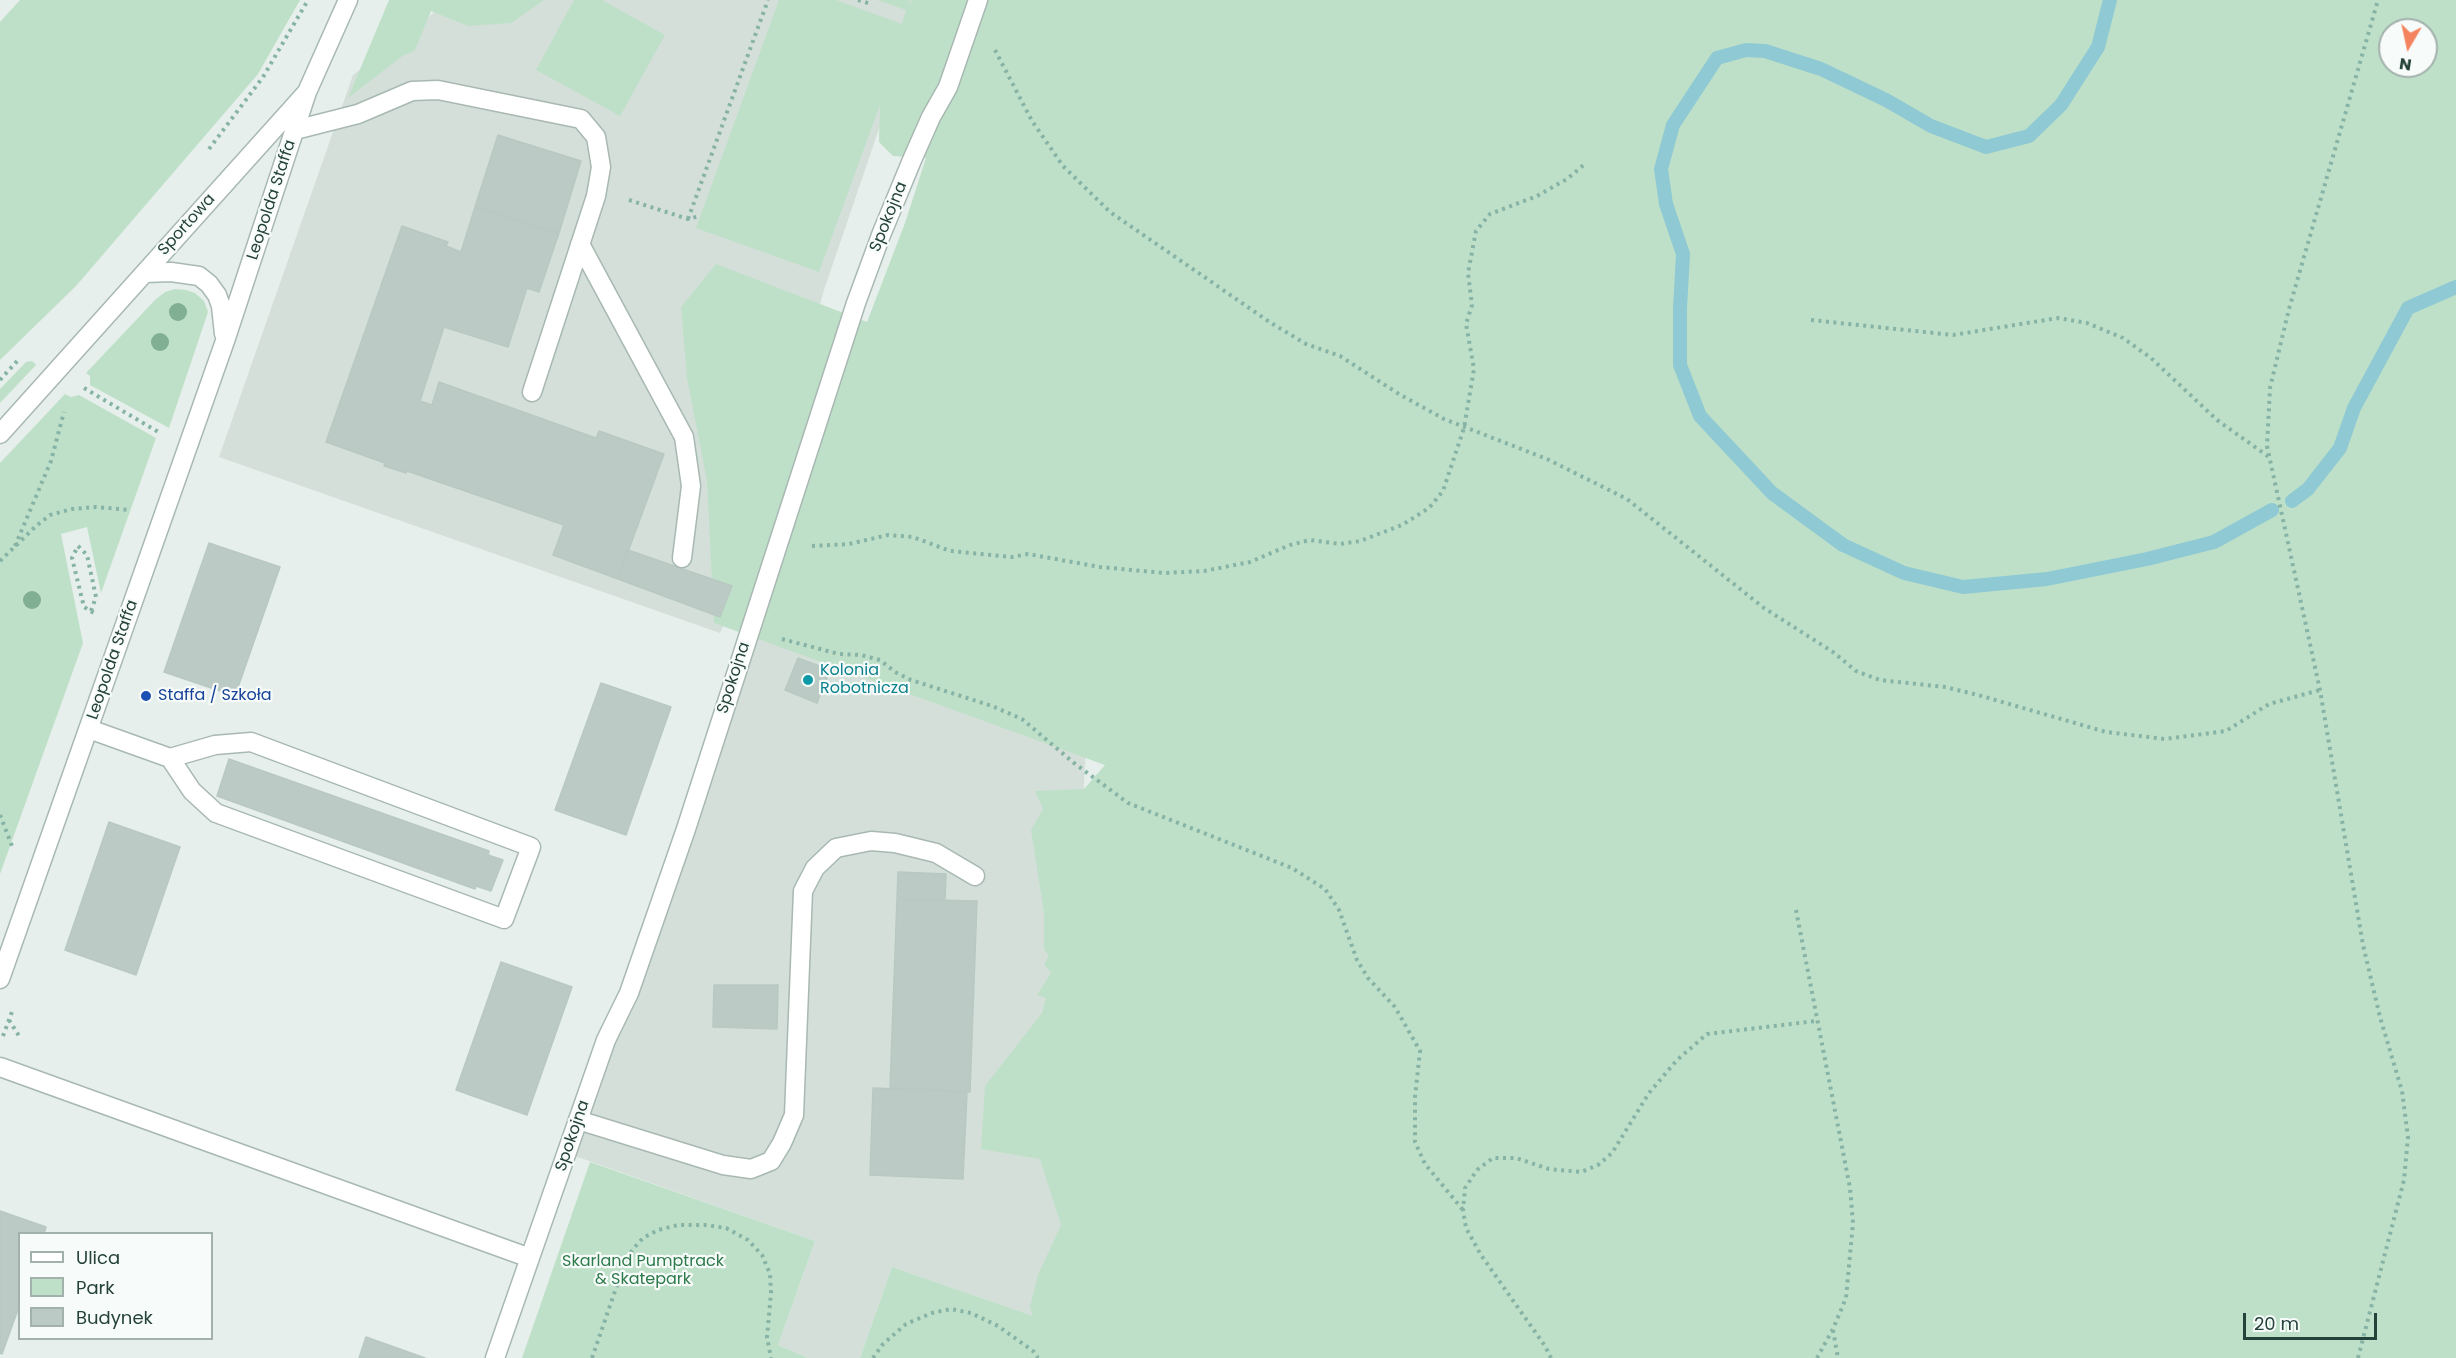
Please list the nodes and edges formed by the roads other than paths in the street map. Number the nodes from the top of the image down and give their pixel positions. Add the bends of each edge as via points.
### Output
1 (348, 0) edge
2 (977, 4) edge
3 (308, 92) junction
4 (295, 129) junction
5 (580, 244) junction
6 (145, 273) junction
7 (225, 341) junction
8 (532, 392) dead end
9 (0, 434) edge
10 (682, 558) dead end
11 (89, 729) junction
12 (170, 758) junction
13 (975, 876) dead end
14 (0, 979) edge
15 (0, 1067) edge
16 (578, 1120) junction
17 (530, 1258) junction
18 (495, 1358) edge

1 - 3 street, Sportowa
2 - 16 street, Spokojna via 948,87 880,235 686,829 629,993 606,1040
3 - 4 street, Leopolda Staffa
3 - 6 street, Sportowa
4 - 5 street via 358,114 412,91 438,90 581,119 596,137 601,167
4 - 7 street, Leopolda Staffa
5 - 8 street
5 - 10 street via 684,437 691,486
6 - 7 street, Leopolda Staffa via 187,273 209,284 221,306
6 - 9 street, Sportowa
7 - 11 street, Leopolda Staffa
11 - 12 street
11 - 14 street, Leopolda Staffa
12 - 12 street via 192,792 216,813 504,919 531,847 251,742 215,745
13 - 16 street via 936,853 871,841 836,848 815,868 804,891 794,1115 771,1161 751,1169 723,1165
15 - 17 street
16 - 17 street, Spokojna
17 - 18 street, Spokojna

